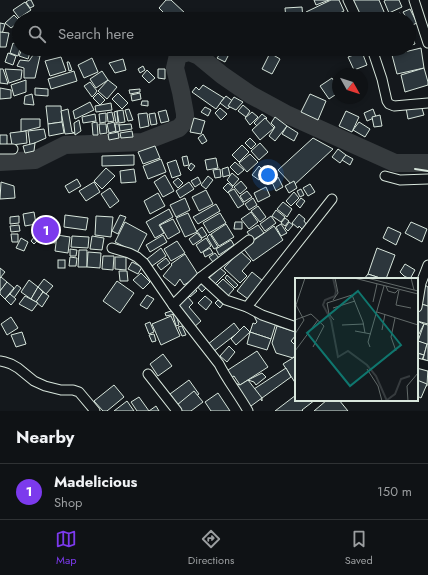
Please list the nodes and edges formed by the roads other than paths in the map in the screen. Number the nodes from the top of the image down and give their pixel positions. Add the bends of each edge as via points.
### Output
1 (348, 0) edge
2 (414, 0) edge
3 (354, 12) edge
4 (428, 43) edge
5 (374, 56) edge
6 (428, 103) edge
7 (0, 149) edge
8 (13, 149) dead end
9 (385, 176) dead end
10 (428, 179) edge
11 (332, 199) dead end
12 (249, 240) dead end
13 (112, 248) dead end
14 (428, 265) edge
15 (201, 277) junction
16 (418, 299) edge
17 (172, 305) junction
18 (247, 307) junction
19 (295, 327) edge
20 (0, 361) edge
21 (418, 363) edge
22 (428, 366) edge
23 (148, 374) dead end
24 (95, 411) edge
25 (177, 411) edge
26 (248, 411) edge

1 - 3 street
2 - 4 street
5 - 6 street via 389,104 394,106
7 - 8 street
9 - 10 street via 400,180
11 - 18 street
12 - 15 street
13 - 17 street via 129,253 144,263
14 - 16 street via 420,284
15 - 17 street
15 - 18 street via 226,300
17 - 26 street via 219,364
18 - 19 street
20 - 24 street via 11,364 45,386 78,392
21 - 22 street
23 - 25 street

